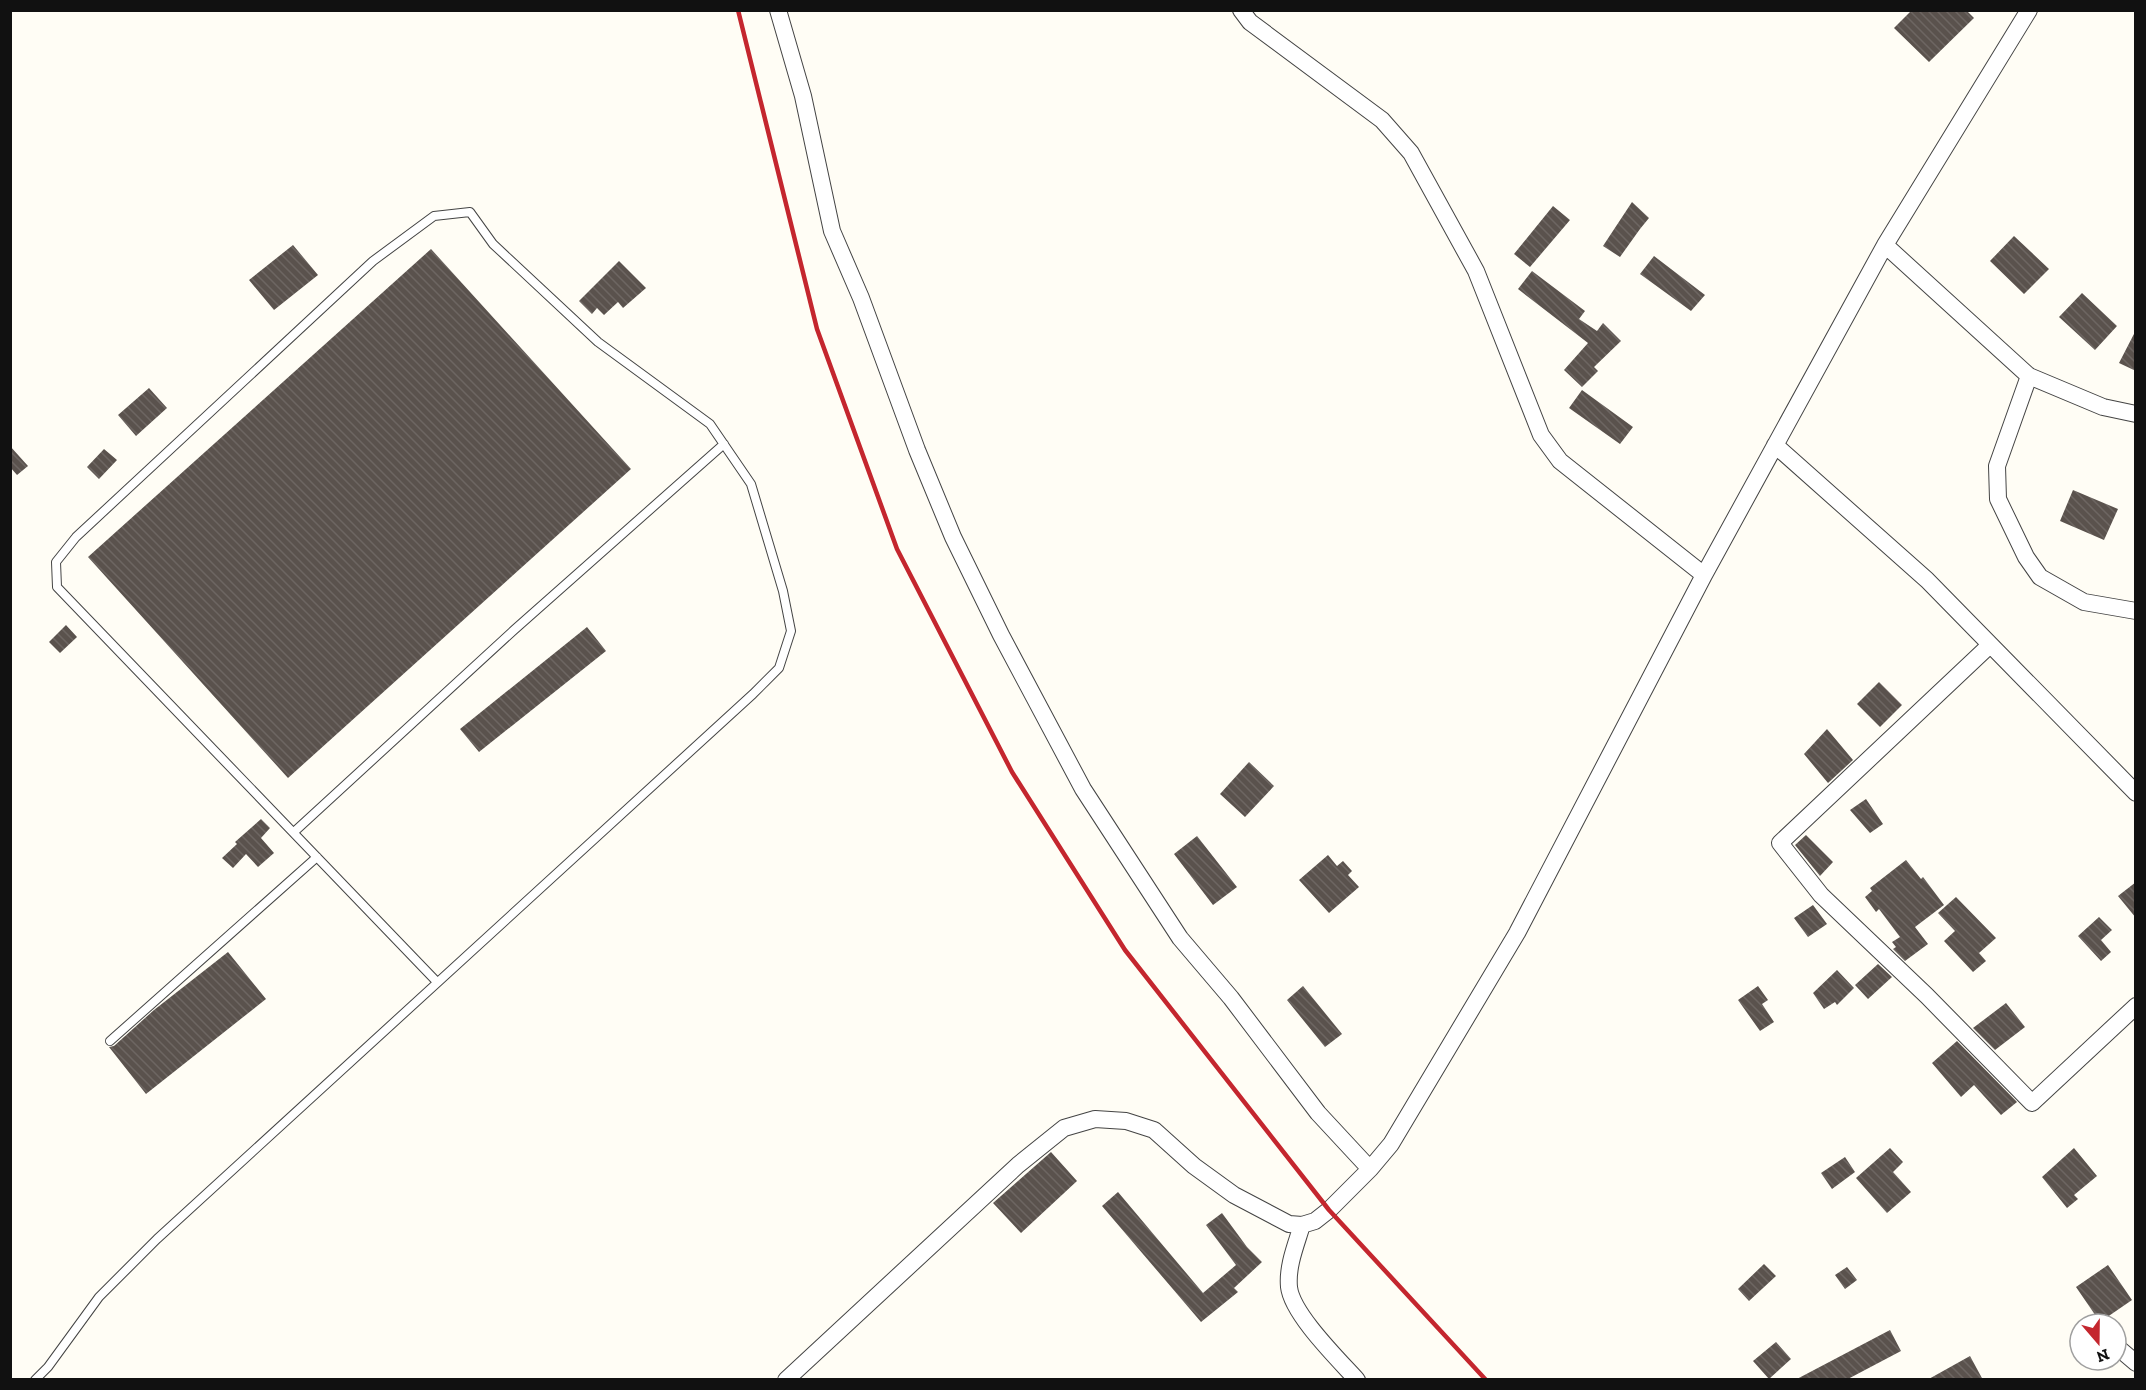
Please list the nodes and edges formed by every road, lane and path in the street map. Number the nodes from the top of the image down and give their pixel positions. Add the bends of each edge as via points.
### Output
1 (778, 10) edge
2 (1241, 10) edge
3 (2029, 10) edge
4 (1885, 245) junction
5 (2029, 376) junction
6 (2136, 414) edge
7 (724, 444) junction
8 (1775, 445) junction
9 (1704, 575) junction
10 (2136, 611) edge
11 (1990, 645) junction
12 (2136, 793) edge
13 (294, 832) junction
14 (317, 857) junction
15 (437, 982) junction
16 (2136, 1006) edge
17 (110, 1041) dead end
18 (1370, 1169) junction
19 (1302, 1225) junction
20 (35, 1380) edge
21 (786, 1380) edge
22 (1357, 1380) edge

1 - 18 street via 803,96 832,231 953,537 1001,635 1083,789 1180,938 1318,1113
2 - 9 street via 1250,22 1382,120 1411,153 1476,271 1541,435 1560,461
3 - 4 street
4 - 5 street
4 - 8 street
5 - 6 street via 2103,407
5 - 10 street via 1997,466 1998,499 2040,578 2084,602
7 - 13 lane
7 - 13 lane via 710,424 598,342 494,244 470,212 434,216 373,261 76,537 57,562 57,587
7 - 15 lane via 751,484 783,591 790,631 779,668
8 - 9 street
8 - 11 street via 1927,580
9 - 18 street via 1517,933 1390,1144
11 - 12 street
11 - 16 street via 1779,843 1821,895 2032,1103
13 - 14 lane
14 - 15 lane
14 - 17 lane
15 - 20 lane via 157,1239 99,1297
18 - 19 street via 1329,1210
19 - 21 street via 1289,1224 1234,1195 1154,1130 1126,1121 1095,1119 1064,1128 1018,1165
19 - 22 street via 1290,1263 1289,1289 1299,1312

